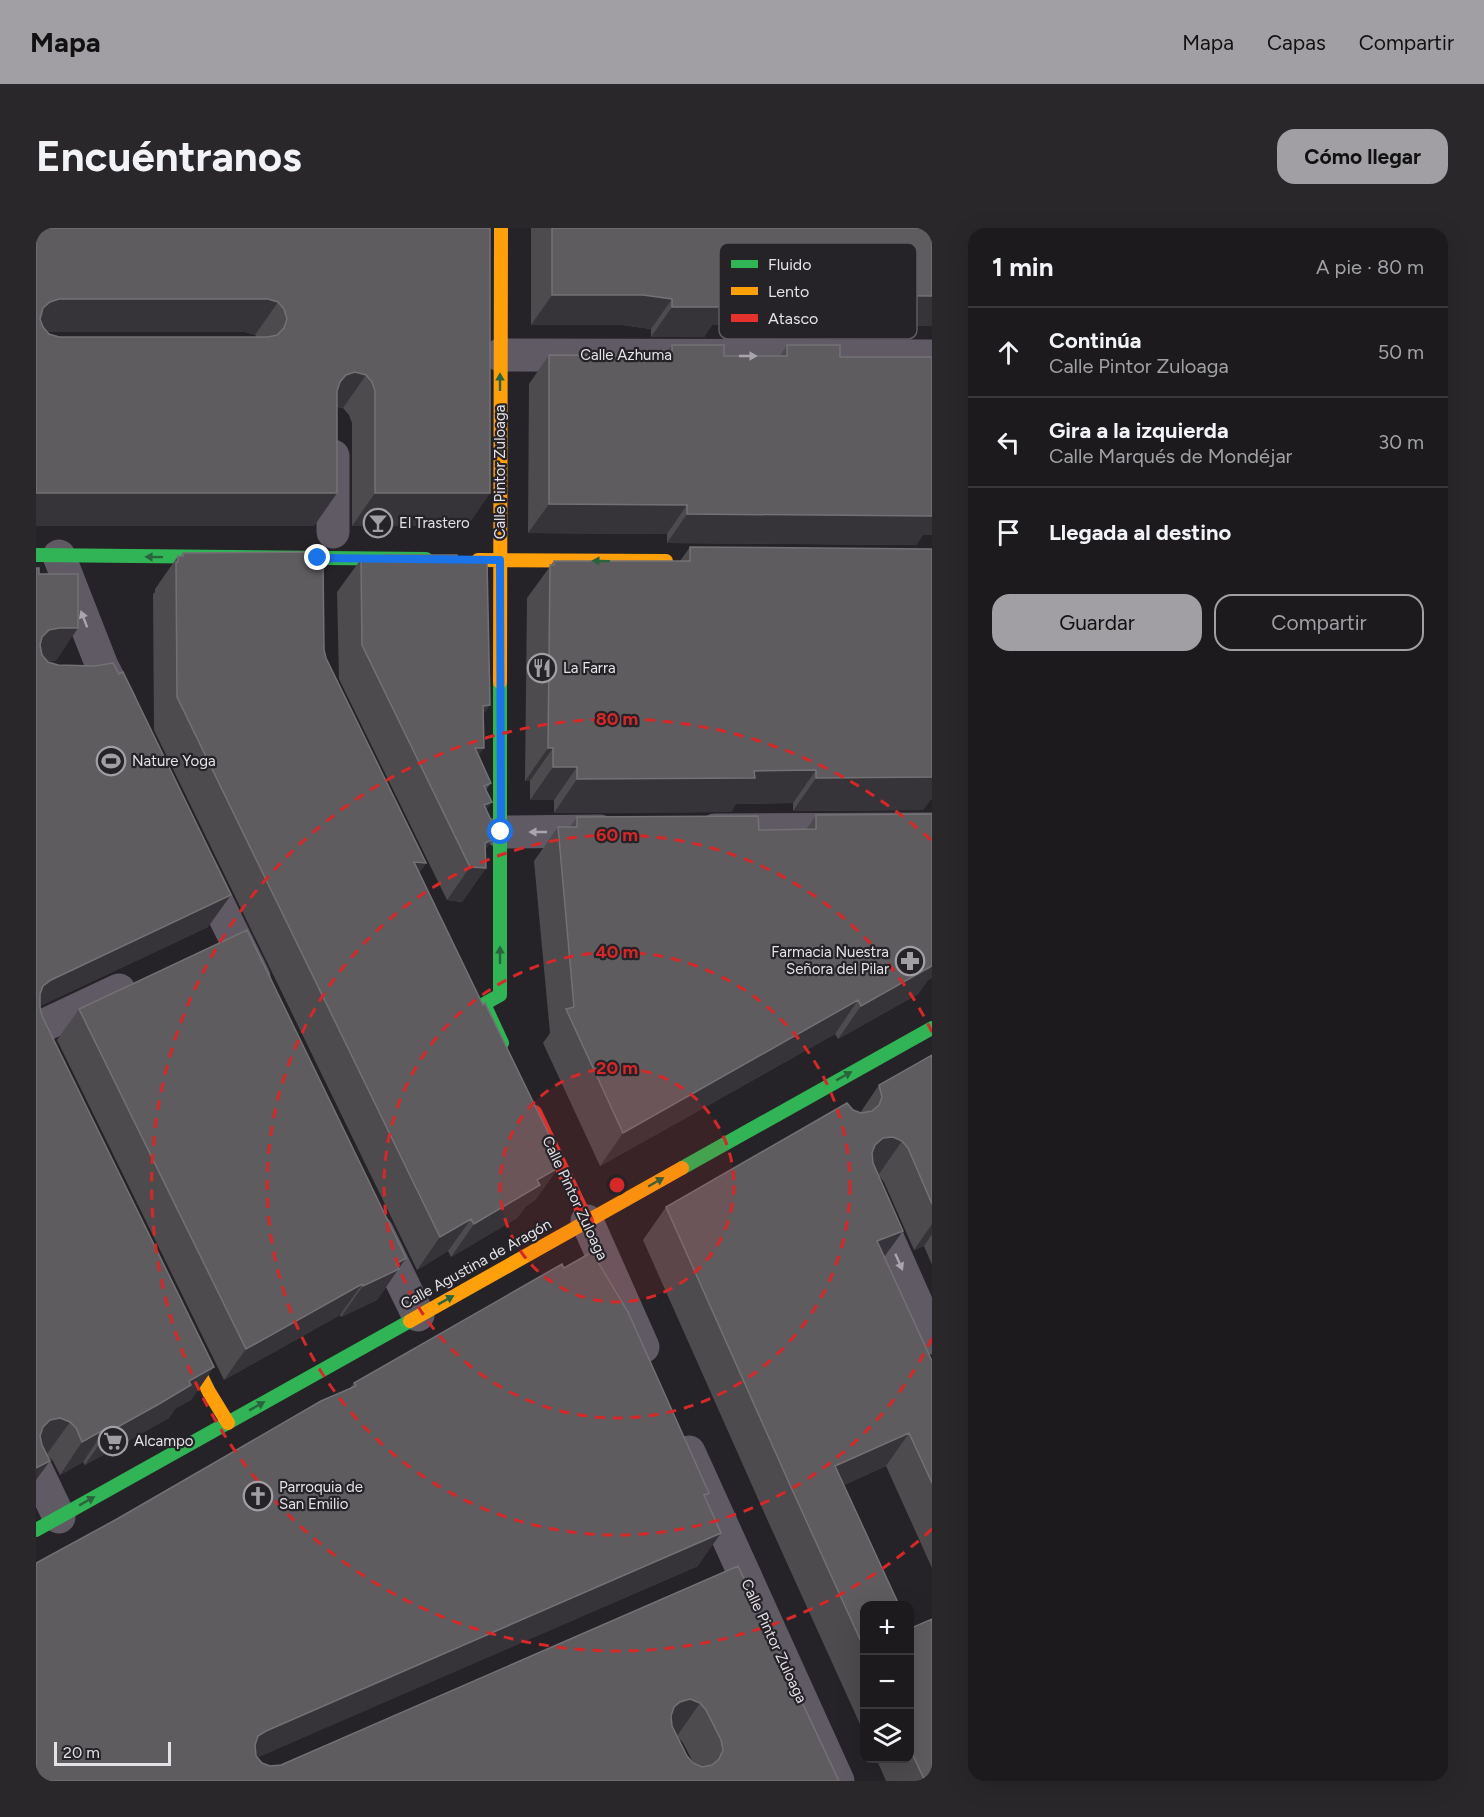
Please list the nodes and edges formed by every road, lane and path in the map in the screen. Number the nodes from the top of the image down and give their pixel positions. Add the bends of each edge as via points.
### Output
1 (501, 228) edge
2 (500, 355) junction
3 (932, 356) edge
4 (333, 424) edge
5 (48, 556) edge
6 (441, 559) edge
7 (323, 560) junction
8 (463, 560) edge
9 (500, 560) junction
10 (685, 562) edge
11 (102, 666) junction
12 (73, 680) edge
13 (132, 728) edge
14 (932, 829) edge
15 (623, 831) edge
16 (683, 831) edge
17 (501, 832) junction
18 (188, 842) edge
19 (234, 936) junction
20 (203, 950) edge
21 (464, 979) edge
22 (140, 980) edge
23 (265, 999) edge
24 (484, 1004) junction
25 (932, 1028) edge
26 (36, 1029) edge
27 (509, 1058) edge
28 (529, 1100) edge
29 (867, 1189) edge
30 (362, 1200) edge
31 (587, 1221) junction
32 (418, 1316) junction
33 (178, 1328) edge
34 (932, 1338) edge
35 (654, 1373) edge
36 (228, 1423) junction
37 (678, 1427) edge
38 (36, 1469) edge
39 (48, 1523) edge
40 (838, 1781) edge

1 - 2 street, Calle Pintor Zuloaga
2 -> 3 street, Calle Azhuma
9 -> 2 street, Calle Pintor Zuloaga
4 - 7 street
7 -> 5 street
11 -> 5 street
6 - 7 street
8 - 9 street
10 -> 9 street
9 - 17 street, Calle Pintor Zuloaga
11 - 12 street
11 - 13 street
14 - 16 street
15 -> 17 street
24 -> 17 street, Calle Pintor Zuloaga via 500,995
18 - 19 street
19 - 20 street
19 - 23 street
21 - 24 street
22 - 26 street
24 - 27 street
31 -> 25 street, Calle Agustina de Aragón via 828,1100
28 - 31 street, Calle Pintor Zuloaga
29 -> 34 street
30 - 32 street
32 -> 31 street, Calle Agustina de Aragón
31 - 35 street, Calle Pintor Zuloaga
36 -> 32 street, Calle Agustina de Aragón
33 - 36 street
39 -> 36 street, Calle Agustina de Aragón
37 - 40 street, Calle Pintor Zuloaga via 726,1574
38 - 39 street

